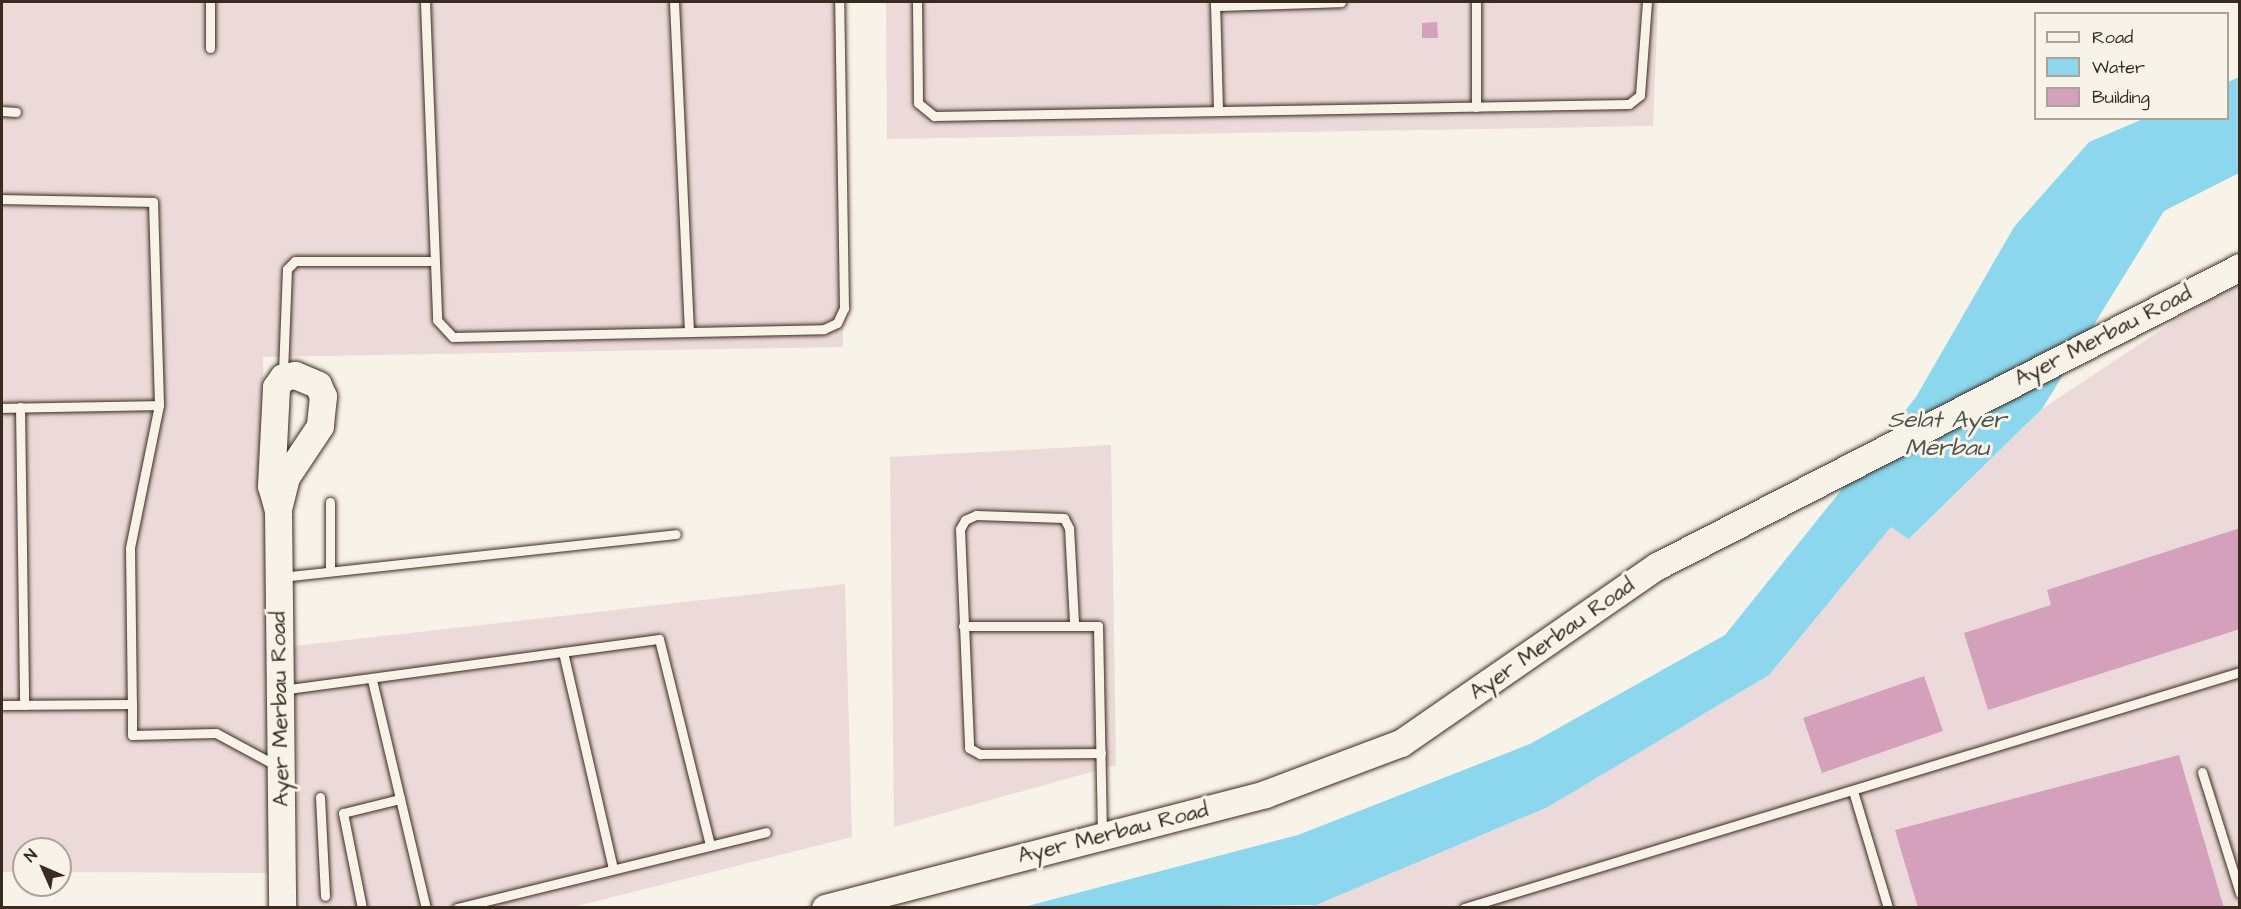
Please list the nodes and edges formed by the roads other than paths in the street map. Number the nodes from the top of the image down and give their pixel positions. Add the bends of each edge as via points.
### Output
1 (210, 2) edge
2 (425, 2) edge
3 (674, 2) edge
4 (839, 2) edge
5 (917, 2) edge
6 (1341, 2) edge
7 (1476, 2) edge
8 (1647, 2) edge
9 (1215, 4) edge
10 (210, 48) dead end
11 (1476, 106) junction
12 (2, 111) edge
13 (1218, 111) junction
14 (16, 112) dead end
15 (2, 199) edge
16 (434, 261) junction
17 (2240, 267) edge
18 (689, 332) junction
19 (283, 377) junction
20 (159, 405) junction
21 (20, 407) junction
22 (2, 408) edge
23 (330, 502) dead end
24 (278, 510) junction
25 (676, 534) dead end
26 (330, 572) junction
27 (279, 577) junction
28 (1074, 622) junction
29 (963, 626) junction
30 (563, 652) junction
31 (2240, 672) edge
32 (372, 680) junction
33 (280, 690) junction
34 (132, 704) junction
35 (2, 705) edge
36 (24, 705) junction
37 (1101, 753) junction
38 (279, 767) junction
39 (2202, 772) dead end
40 (1853, 791) junction
41 (320, 797) dead end
42 (400, 798) junction
43 (766, 832) dead end
44 (1102, 836) junction
45 (710, 845) junction
46 (614, 867) junction
47 (2240, 893) edge
48 (325, 896) dead end
49 (282, 908) edge
50 (362, 908) edge
51 (426, 908) edge
52 (457, 908) edge
53 (825, 908) edge
54 (1464, 908) edge
55 (1888, 908) edge

1 - 10 lane
2 - 16 lane
3 - 18 lane
4 - 18 lane via 842,316 824,330
5 - 13 lane via 918,103 934,116
6 - 9 lane
7 - 11 lane
8 - 11 lane via 1637,100
9 - 13 lane
11 - 13 lane
12 - 14 lane
15 - 20 lane via 153,202 158,210
16 - 18 lane via 437,320 453,337
16 - 19 lane via 295,261 286,269
17 - 44 street, Ayer Merbau Road via 1657,566 1401,743 1265,794
19 - 24 street, Ayer Merbau Road via 276,387 271,486
19 - 24 street, Ayer Merbau Road via 309,379 323,396 320,426 288,473
20 - 21 lane
20 - 34 lane via 130,548
21 - 22 lane
21 - 36 lane
23 - 26 lane
24 - 27 street, Ayer Merbau Road
25 - 26 lane
26 - 27 lane
27 - 33 street, Ayer Merbau Road
28 - 29 lane
28 - 29 lane via 1070,528 1064,518 976,515 960,529
28 - 37 lane via 1093,623 1100,630
29 - 37 lane via 969,748 980,754
30 - 32 lane
30 - 45 lane via 653,639 662,643
30 - 46 lane
31 - 40 lane
32 - 33 lane
32 - 42 lane
33 - 38 street, Ayer Merbau Road
34 - 36 lane
34 - 38 lane via 132,735 216,734
35 - 36 lane
37 - 44 lane
38 - 49 street, Ayer Merbau Road
39 - 47 lane
40 - 54 lane
40 - 55 lane
41 - 48 lane
42 - 50 lane via 343,813
42 - 51 lane
43 - 45 lane
44 - 53 street, Ayer Merbau Road
45 - 46 lane
46 - 52 lane

